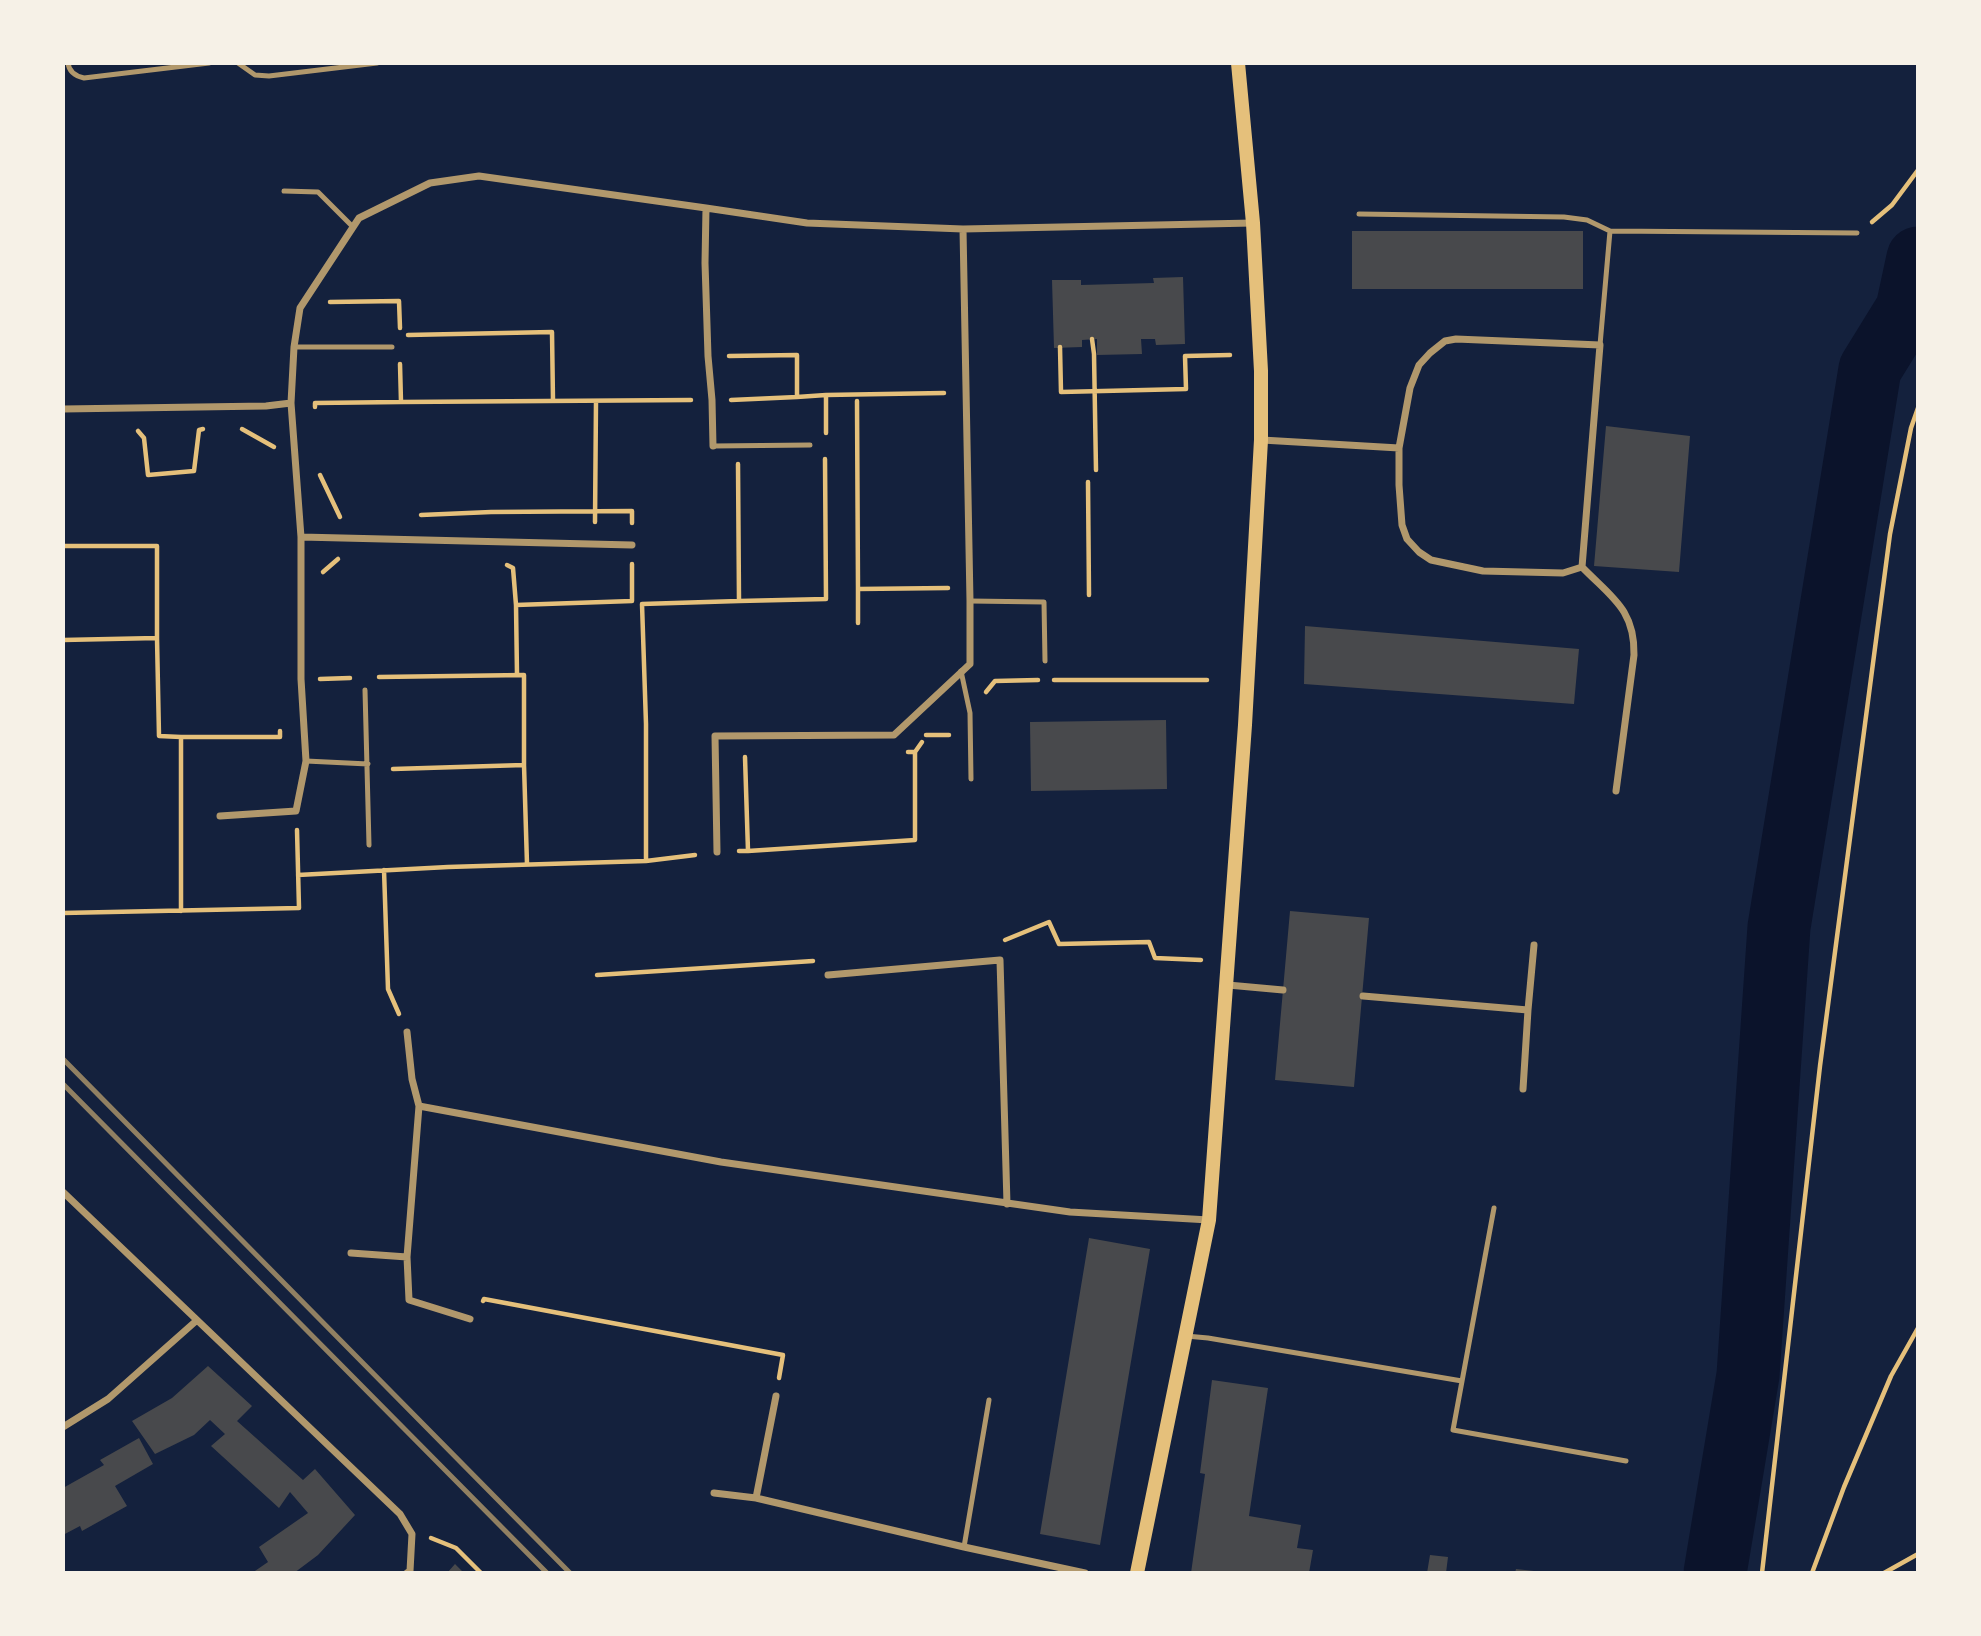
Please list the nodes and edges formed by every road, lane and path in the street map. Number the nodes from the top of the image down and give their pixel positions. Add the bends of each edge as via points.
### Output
1 (68, 63) edge
2 (209, 63) edge
3 (238, 63) edge
4 (377, 63) edge
5 (1238, 63) edge
6 (1918, 170) edge
7 (284, 191) dead end
8 (706, 208) junction
9 (1359, 214) dead end
10 (1254, 223) junction
11 (353, 227) junction
12 (963, 229) junction
13 (1610, 231) junction
14 (1857, 233) joint
15 (304, 302) junction
16 (1092, 339) dead end
17 (1600, 345) junction
18 (392, 347) dead end
19 (1060, 347) dead end
20 (294, 348) junction
21 (1230, 355) dead end
22 (708, 356) junction
23 (400, 362) dead end
24 (1095, 391) junction
25 (967, 393) junction
26 (826, 395) junction
27 (797, 397) junction
28 (712, 400) junction
29 (553, 401) junction
30 (596, 401) junction
31 (858, 401) dead end
32 (401, 402) junction
33 (291, 403) junction
34 (1918, 408) edge
35 (63, 409) edge
36 (316, 415) dead end
37 (134, 425) dead end
38 (236, 425) dead end
39 (211, 428) dead end
40 (1261, 440) junction
41 (810, 445) dead end
42 (825, 445) dead end
43 (713, 446) joint
44 (738, 446) junction
45 (1399, 448) junction
46 (276, 449) dead end
47 (825, 457) dead end
48 (1096, 470) dead end
49 (320, 474) dead end
50 (1087, 482) dead end
51 (595, 513) junction
52 (410, 516) dead end
53 (342, 519) dead end
54 (301, 537) junction
55 (596, 543) junction
56 (632, 545) junction
57 (63, 546) edge
58 (343, 555) dead end
59 (502, 562) dead end
60 (1582, 567) junction
61 (319, 575) dead end
62 (970, 588) junction
63 (858, 589) junction
64 (1089, 595) dead end
65 (739, 601) junction
66 (970, 601) junction
67 (516, 605) junction
68 (858, 623) dead end
69 (157, 638) junction
70 (63, 640) edge
71 (1045, 661) dead end
72 (961, 671) junction
73 (517, 675) junction
74 (379, 677) dead end
75 (354, 678) dead end
76 (302, 679) junction
77 (1207, 680) dead end
78 (365, 690) dead end
79 (970, 713) junction
80 (280, 723) dead end
81 (181, 737) junction
82 (915, 752) junction
83 (902, 753) dead end
84 (745, 757) dead end
85 (306, 761) junction
86 (368, 764) junction
87 (524, 765) junction
88 (393, 769) dead end
89 (971, 779) dead end
90 (1616, 791) dead end
91 (296, 811) junction
92 (220, 816) dead end
93 (369, 845) dead end
94 (748, 851) junction
95 (718, 852) junction
96 (646, 861) junction
97 (527, 864) junction
98 (384, 870) junction
99 (298, 875) junction
100 (181, 911) junction
101 (63, 913) edge
102 (1059, 944) dead end
103 (1534, 945) dead end
104 (1201, 960) dead end
105 (597, 975) dead end
106 (828, 975) joint
107 (1228, 985) junction
108 (1283, 990) dead end
109 (1363, 996) dead end
110 (1528, 1010) junction
111 (407, 1032) joint
112 (1523, 1089) dead end
113 (419, 1106) junction
114 (63, 1192) edge
115 (1007, 1204) junction
116 (1494, 1208) dead end
117 (1209, 1220) junction
118 (351, 1253) dead end
119 (407, 1257) junction
120 (484, 1299) dead end
121 (470, 1319) dead end
122 (196, 1321) junction
123 (1918, 1328) edge
124 (1186, 1336) junction
125 (783, 1355) dead end
126 (1462, 1381) junction
127 (776, 1396) dead end
128 (989, 1400) dead end
129 (63, 1427) edge
130 (1626, 1461) dead end
131 (714, 1493) dead end
132 (756, 1498) junction
133 (441, 1541) dead end
134 (964, 1547) junction
135 (1918, 1554) edge
136 (409, 1572) edge
137 (481, 1573) edge
138 (1085, 1573) edge
139 (1137, 1573) edge
140 (1762, 1573) edge
141 (1812, 1573) edge
142 (1884, 1573) edge

1 - 2 lane via 69,69 84,78
3 - 4 lane via 255,75 269,76
5 - 10 main road
6 - 14 path via 1892,205
7 - 11 lane via 318,192
8 - 11 street via 479,176 430,183 359,218
8 - 12 street via 807,223
8 - 22 street
9 - 13 lane via 1564,217 1587,220
10 - 12 street
10 - 40 main road
11 - 15 street
12 - 25 street
13 - 14 lane
13 - 17 lane
15 - 20 street
15 - 29 path via 399,301 400,336 551,332
16 - 24 path
17 - 45 street via 1445,341 1419,365
17 - 60 street
18 - 20 lane
19 - 24 path via 1061,392
20 - 33 street
21 - 24 path via 1185,356 1186,389
22 - 27 path via 797,355
22 - 28 street
23 - 32 path
24 - 48 path
25 - 26 path
25 - 62 street
26 - 27 path
26 - 42 path
27 - 28 path
28 - 30 path
28 - 43 street
29 - 30 path
29 - 32 path
30 - 51 path
31 - 63 path
32 - 36 path via 315,403
33 - 35 street
33 - 54 street
34 - 140 path via 1888,548 1820,1066
37 - 39 path via 144,438 148,475 194,471 199,430
38 - 46 path
40 - 45 street
40 - 107 main road
41 - 44 lane
43 - 44 lane
44 - 65 path
45 - 60 street via 1402,525 1408,539 1431,560 1483,571 1563,573
47 - 65 path via 826,599
49 - 53 path
50 - 64 path
51 - 52 path
51 - 55 path
51 - 56 path via 632,512
54 - 55 street
54 - 76 street
55 - 56 street
56 - 67 path via 632,601
57 - 69 path via 157,546
58 - 61 path
59 - 67 path via 513,568
60 - 90 street via 1622,609 1634,638
62 - 63 path
62 - 66 street
63 - 68 path
65 - 96 path via 642,604
66 - 71 lane via 1044,602
66 - 72 street via 970,664
67 - 73 path
69 - 70 path
69 - 81 path via 159,736
72 - 79 lane
72 - 95 street via 894,735 715,736
73 - 74 path
73 - 87 path via 524,675
75 - 76 path
76 - 85 street
77 - 79 path via 995,681
78 - 86 lane
79 - 82 path via 960,735 926,735
79 - 89 lane
80 - 81 path via 280,737
81 - 100 path
82 - 83 path
82 - 94 path via 915,840
84 - 94 path
85 - 86 lane
85 - 91 street
86 - 93 lane
87 - 88 path
87 - 97 path
91 - 92 street
91 - 99 path
94 - 95 path
95 - 96 path
96 - 97 path
97 - 98 path
98 - 99 path
98 - 111 path via 388,989
99 - 100 path via 299,908
100 - 101 path
102 - 104 path via 1149,942 1156,958
103 - 110 street
105 - 106 path via 827,960
106 - 115 street via 1000,960
107 - 108 street
107 - 117 main road
109 - 110 street
110 - 112 street
111 - 113 street
113 - 115 street via 722,1162
113 - 119 street
114 - 122 street
115 - 117 street
116 - 126 lane
117 - 124 main road
118 - 119 street
119 - 121 street via 409,1300
120 - 125 path
122 - 129 street via 108,1399
122 - 136 street via 400,1514 412,1534
123 - 141 path via 1891,1376
124 - 126 lane
124 - 139 main road
126 - 130 lane via 1453,1430
127 - 132 street
128 - 134 lane
131 - 132 street
132 - 134 street
133 - 137 path via 456,1548
134 - 138 street
135 - 142 path

